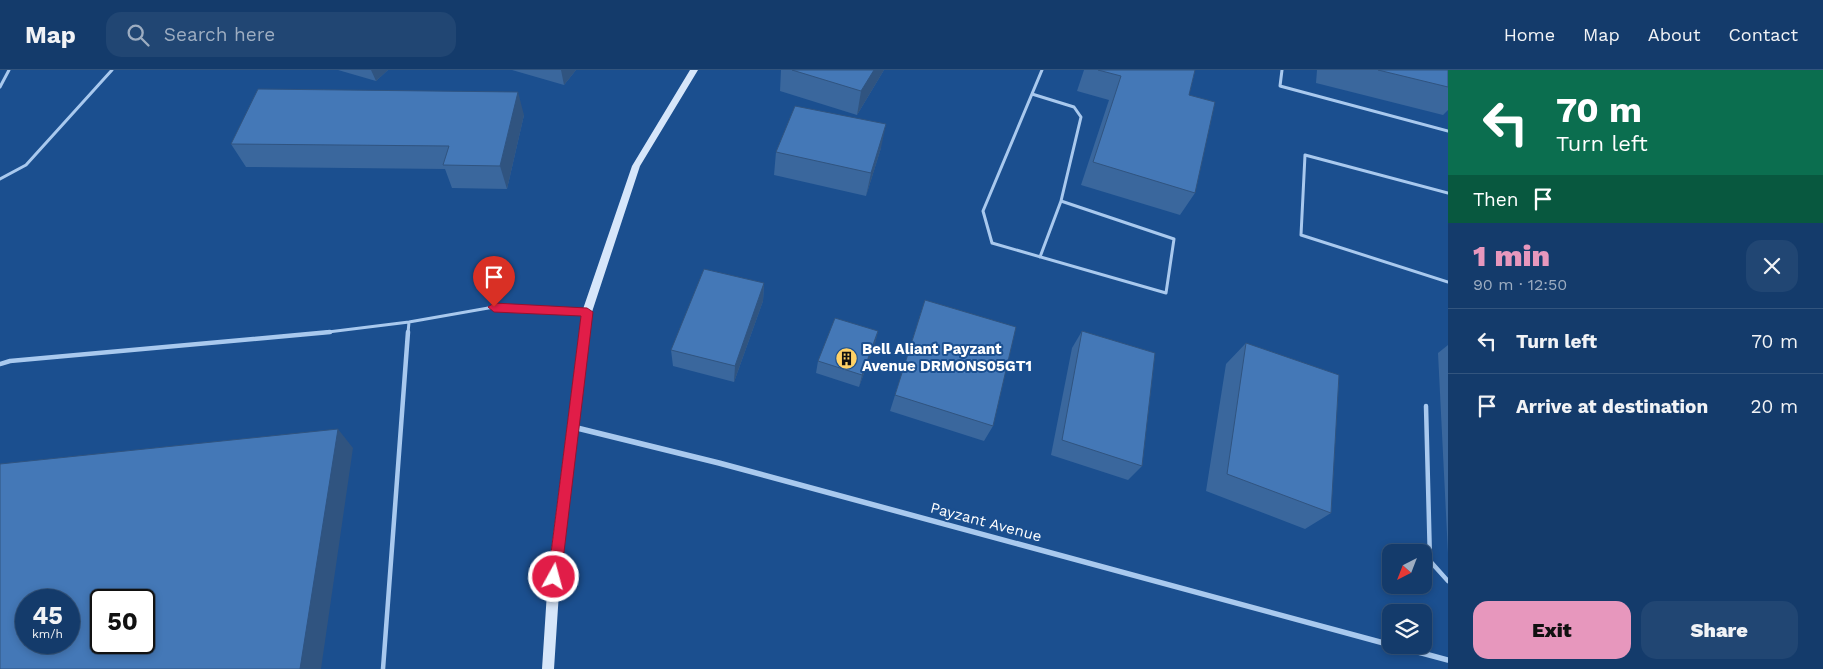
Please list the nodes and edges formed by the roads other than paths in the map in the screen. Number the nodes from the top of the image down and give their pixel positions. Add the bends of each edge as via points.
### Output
1 (9, 70) edge
2 (112, 70) edge
3 (694, 70) edge
4 (1042, 70) edge
5 (1282, 70) edge
6 (0, 87) edge
7 (1032, 94) junction
8 (1448, 131) edge
9 (0, 179) edge
10 (1448, 193) edge
11 (1061, 201) junction
12 (1040, 257) junction
13 (1448, 282) edge
14 (587, 312) junction
15 (408, 322) junction
16 (0, 364) edge
17 (1426, 406) dead end
18 (573, 426) junction
19 (1448, 581) edge
20 (1382, 643) edge
21 (1425, 654) edge
22 (1448, 660) edge
23 (384, 669) edge
24 (548, 669) edge

1 - 6 lane
2 - 9 lane via 26,165
3 - 14 main road via 636,166
4 - 7 lane
5 - 8 lane via 1280,86
7 - 11 lane via 1074,107 1081,117
7 - 12 lane via 983,211 992,243
10 - 13 lane via 1305,155 1300,235
11 - 12 lane
11 - 12 lane via 1174,239 1166,293
14 - 15 lane via 494,307
14 - 18 main road
15 - 16 lane via 280,338
15 - 23 lane
17 - 19 lane via 1430,561
18 - 20 street, Payzant Avenue
18 - 24 main road via 554,577
21 - 22 street, Payzant Avenue

